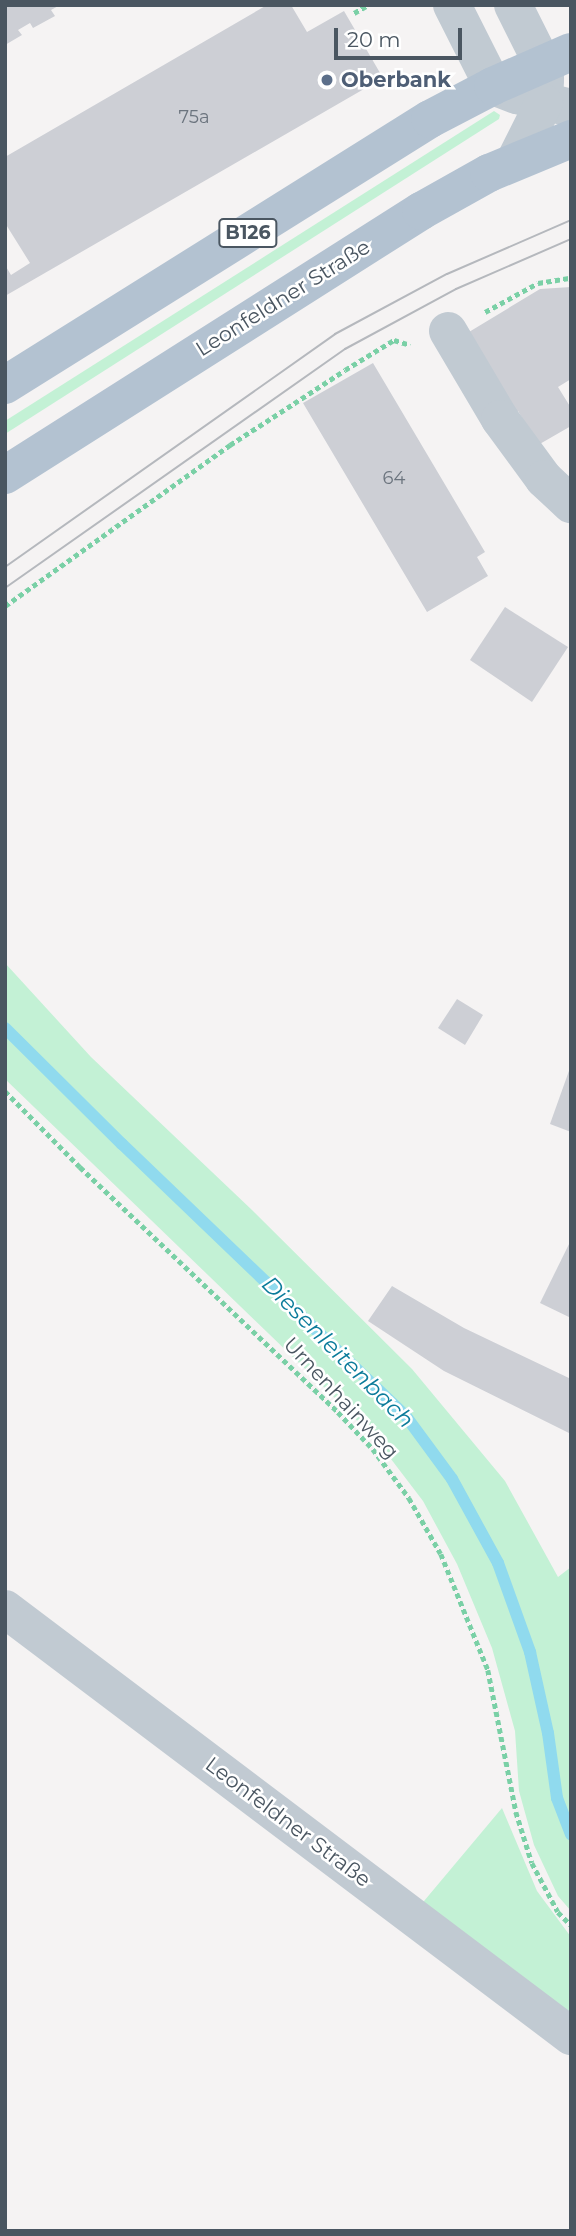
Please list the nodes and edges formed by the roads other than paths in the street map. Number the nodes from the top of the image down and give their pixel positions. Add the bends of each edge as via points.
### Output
1 (452, 5) edge
2 (513, 5) edge
3 (556, 58) edge
4 (494, 86) junction
5 (557, 105) edge
6 (571, 139) edge
7 (515, 161) junction
8 (449, 331) dead end
9 (5, 386) edge
10 (5, 475) edge
11 (571, 504) edge
12 (5, 1609) edge
13 (571, 2036) edge

1 - 4 street
2 - 3 street
3 - 4 main road, B126
3 - 5 street
4 - 5 street
4 - 9 main road, B126 via 430,119
5 - 7 street
6 - 7 main road, Leonfeldner Straße
7 - 10 main road, Leonfeldner Straße via 421,211
8 - 11 street via 500,419 544,478
12 - 13 street, Leonfeldner Straße

